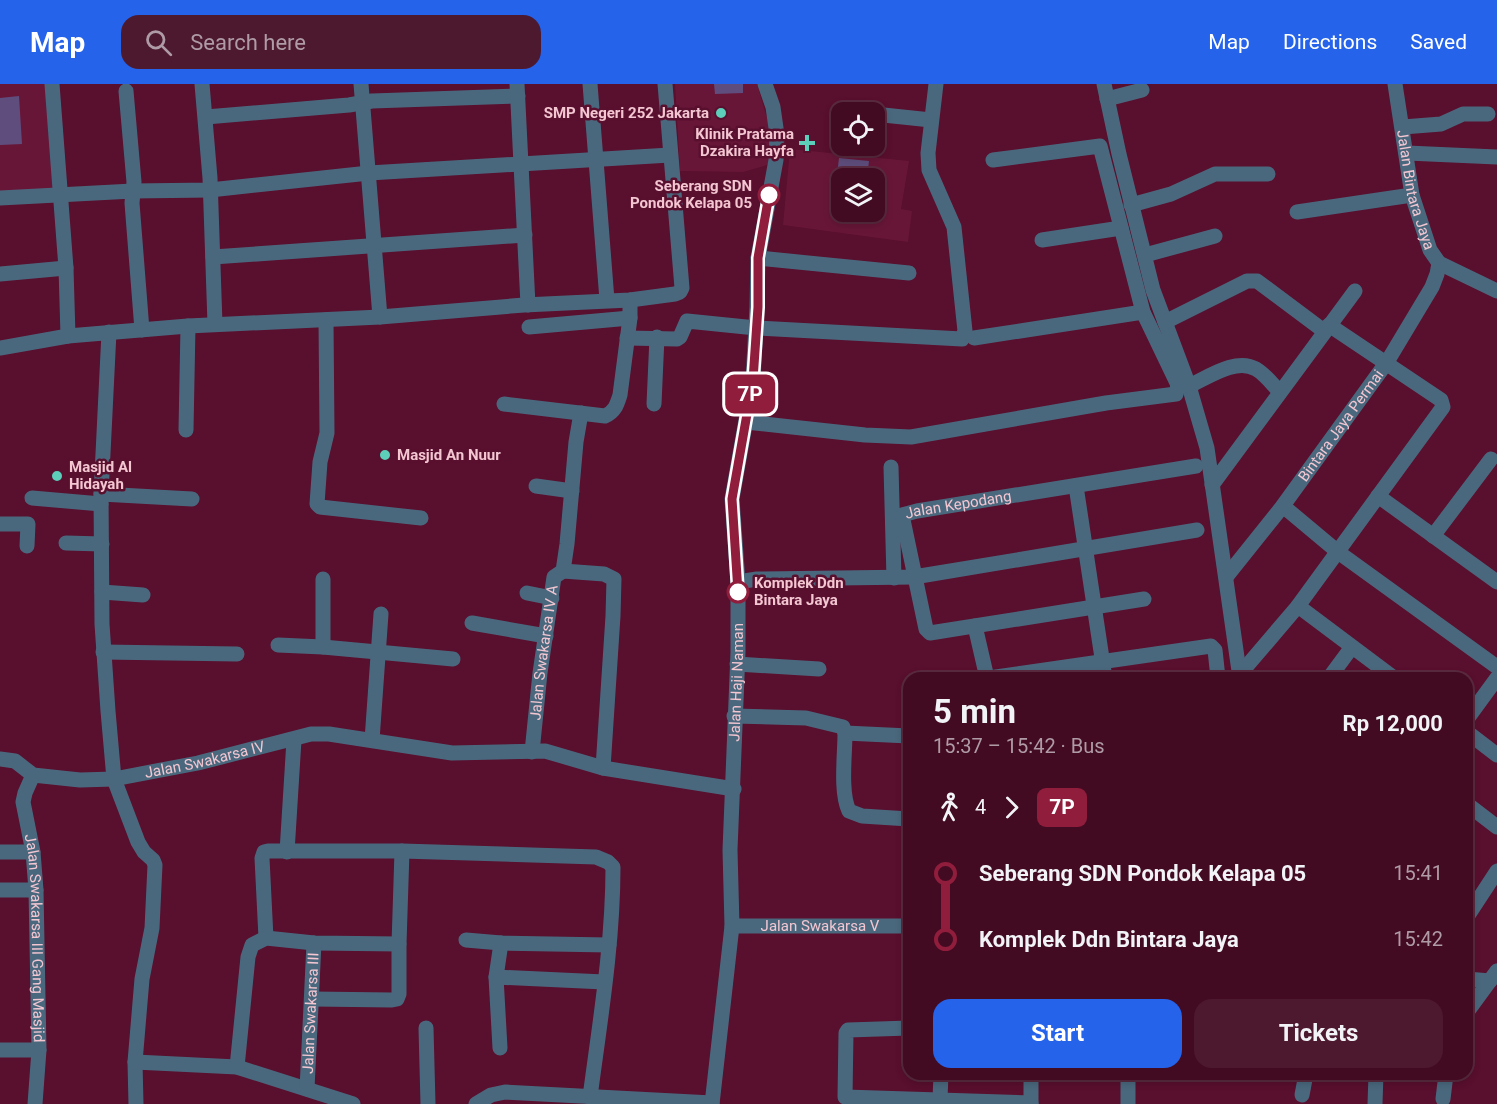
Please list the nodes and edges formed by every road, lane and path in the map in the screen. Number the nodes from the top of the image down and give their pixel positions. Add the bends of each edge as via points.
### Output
1 (52, 84) edge
2 (202, 84) edge
3 (361, 84) edge
4 (590, 84) edge
5 (665, 84) edge
6 (765, 84) edge
7 (936, 84) edge
8 (1395, 84) edge
9 (517, 90) edge
10 (1142, 90) dead end
11 (126, 91) dead end
12 (1105, 91) edge
13 (361, 103) junction
14 (1488, 114) dead end
15 (885, 115) edge
16 (206, 117) junction
17 (931, 120) junction
18 (1403, 127) junction
19 (1407, 153) junction
20 (670, 155) junction
21 (1497, 157) edge
22 (597, 159) junction
23 (993, 160) dead end
24 (520, 164) junction
25 (369, 173) junction
26 (1268, 174) dead end
27 (210, 190) junction
28 (133, 191) junction
29 (59, 195) junction
30 (1412, 195) junction
31 (0, 198) edge
32 (1131, 205) junction
33 (1298, 212) dead end
34 (1121, 228) junction
35 (525, 235) junction
36 (1215, 236) dead end
37 (1042, 240) dead end
38 (376, 246) junction
39 (1145, 255) junction
40 (213, 257) junction
41 (758, 258) junction
42 (1439, 263) junction
43 (66, 268) junction
44 (909, 273) dead end
45 (0, 274) edge
46 (1355, 291) dead end
47 (1497, 291) edge
48 (607, 300) junction
49 (630, 300) junction
50 (528, 305) junction
51 (1143, 312) junction
52 (380, 317) junction
53 (630, 318) junction
54 (326, 320) junction
55 (1165, 322) junction
56 (215, 324) junction
57 (188, 326) junction
58 (529, 327) dead end
59 (756, 328) junction
60 (1327, 328) junction
61 (142, 330) junction
62 (109, 332) junction
63 (69, 336) junction
64 (627, 338) junction
65 (657, 338) junction
66 (974, 338) dead end
67 (0, 348) edge
68 (1387, 362) junction
69 (1189, 386) junction
70 (1280, 392) junction
71 (504, 404) dead end
72 (654, 404) dead end
73 (581, 412) junction
74 (746, 422) junction
75 (186, 430) dead end
76 (1491, 459) dead end
77 (1196, 466) dead end
78 (891, 467) dead end
79 (1212, 485) junction
80 (536, 486) dead end
81 (1076, 486) junction
82 (572, 491) junction
83 (1378, 496) junction
84 (32, 498) dead end
85 (101, 499) junction
86 (192, 499) dead end
87 (1283, 506) junction
88 (421, 518) dead end
89 (0, 524) edge
90 (1197, 530) dead end
91 (1433, 536) junction
92 (66, 543) dead end
93 (102, 544) junction
94 (27, 546) dead end
95 (1084, 547) junction
96 (1338, 552) junction
97 (563, 571) junction
98 (1494, 574) edge
99 (914, 577) junction
100 (894, 578) junction
101 (1226, 578) junction
102 (323, 579) dead end
103 (738, 582) junction
104 (102, 592) junction
105 (527, 593) dead end
106 (143, 595) dead end
107 (552, 598) junction
108 (1144, 599) dead end
109 (1298, 606) junction
110 (1094, 607) junction
111 (381, 614) dead end
112 (472, 623) dead end
113 (975, 626) junction
114 (546, 636) junction
115 (278, 645) dead end
116 (323, 647) junction
117 (1352, 647) junction
118 (379, 651) junction
119 (104, 652) junction
120 (237, 654) dead end
121 (453, 659) dead end
122 (737, 664) junction
123 (1497, 667) edge
124 (819, 669) dead end
125 (1103, 670) edge
126 (986, 672) edge
127 (1074, 672) edge
128 (1217, 672) edge
129 (1239, 672) edge
130 (1243, 672) edge
131 (1333, 672) edge
132 (1386, 672) edge
133 (1497, 678) edge
134 (1473, 710) edge
135 (734, 716) junction
136 (845, 733) junction
137 (903, 736) edge
138 (1473, 737) edge
139 (294, 740) junction
140 (372, 740) junction
141 (532, 752) junction
142 (1497, 755) edge
143 (0, 759) edge
144 (603, 768) junction
145 (33, 775) junction
146 (114, 778) junction
147 (734, 789) junction
148 (1473, 809) edge
149 (903, 819) edge
150 (1497, 827) edge
151 (402, 851) junction
152 (0, 852) edge
153 (33, 852) junction
154 (287, 852) junction
155 (1497, 871) edge
156 (0, 890) edge
157 (36, 890) junction
158 (1473, 908) edge
159 (732, 926) junction
160 (903, 926) edge
161 (266, 938) junction
162 (466, 940) dead end
163 (314, 943) junction
164 (501, 943) junction
165 (399, 944) junction
166 (609, 945) junction
167 (1493, 976) edge
168 (496, 977) junction
169 (1473, 978) edge
170 (604, 982) junction
171 (313, 999) junction
172 (1473, 1004) edge
173 (426, 1028) dead end
174 (903, 1028) edge
175 (500, 1048) dead end
176 (0, 1050) edge
177 (39, 1050) junction
178 (135, 1062) junction
179 (237, 1067) junction
180 (941, 1080) edge
181 (1031, 1080) edge
182 (1128, 1080) edge
183 (1305, 1080) edge
184 (1376, 1080) edge
185 (1445, 1080) edge
186 (316, 1095) edge
187 (1302, 1095) dead end
188 (590, 1097) junction
189 (1443, 1099) dead end
190 (940, 1100) junction
191 (712, 1103) edge
192 (35, 1104) edge
193 (136, 1104) edge
194 (353, 1104) edge
195 (428, 1104) edge
196 (476, 1104) edge
197 (1031, 1104) edge
198 (1128, 1104) edge
199 (1375, 1104) edge

1 - 29 street
2 - 16 street
3 - 13 street
4 - 22 street
5 - 20 street
6 - 41 street, Jalan Haji Naman via 773,107 776,160
7 - 17 street
8 - 18 street, Jalan Bintara Jaya
9 - 13 street
9 - 24 street
10 - 12 street
11 - 28 street
12 - 32 street
13 - 16 street
13 - 25 street
14 - 18 street via 1463,114 1442,124
15 - 17 street
16 - 27 street
17 - 59 street via 929,170 954,227 964,337 960,340
18 - 19 street, Jalan Bintara Jaya
19 - 21 street
19 - 30 street, Jalan Bintara Jaya
20 - 22 street
20 - 49 street via 682,288 675,294
22 - 24 street
22 - 48 street
23 - 34 street via 1100,146
24 - 25 street
24 - 35 street
25 - 27 street
25 - 38 street
26 - 32 street via 1215,174 1171,194
27 - 28 street
27 - 40 street
28 - 29 street
28 - 61 street
29 - 31 street
29 - 43 street
30 - 33 street
30 - 42 street, Jalan Bintara Jaya via 1430,250
32 - 39 street
34 - 37 street
34 - 51 street
35 - 38 street
35 - 50 street
36 - 39 street
38 - 40 street
38 - 52 street
39 - 55 street
40 - 56 street
41 - 44 street
41 - 59 street, Jalan Haji Naman
42 - 47 street, Jalan Bintara Jaya
42 - 68 street, Bintara Jaya Permai via 1432,287
43 - 45 street
43 - 63 street
46 - 60 street
48 - 49 street
48 - 50 street
49 - 53 street
50 - 52 street
51 - 66 street
51 - 74 street via 1178,385 1176,394 911,437
52 - 54 street
53 - 58 street
53 - 64 street
54 - 56 street
54 - 88 street via 327,433 317,504
55 - 60 street via 1253,280
55 - 69 street
56 - 57 street
57 - 61 street
57 - 75 street
59 - 65 street via 687,321 677,339
59 - 74 street, Jalan Haji Naman
60 - 68 street
60 - 70 street
61 - 62 street
62 - 63 street
62 - 85 street
63 - 67 street
64 - 65 street
64 - 73 street via 620,395 613,411 606,416
65 - 72 street
68 - 83 street via 1441,400 1443,407
68 - 87 street, Bintara Jaya Permai
69 - 70 street via 1243,365 1256,369
69 - 79 street via 1207,447
70 - 79 street
71 - 73 street
73 - 82 street, Jalan Swakarsa IV A
74 - 103 street, Jalan Haji Naman via 732,499
76 - 91 street
77 - 81 street
78 - 100 street
79 - 101 street
80 - 82 street
81 - 95 street
81 - 99 street, Jalan Kepodang via 904,513
82 - 97 street, Jalan Swakarsa IV A
83 - 91 street
83 - 96 street
84 - 85 street
85 - 86 street
85 - 93 street
87 - 96 street
87 - 101 street, Bintara Jaya Permai
89 - 94 street via 28,524
90 - 95 street
91 - 98 street
92 - 93 street
93 - 104 street
95 - 99 street
95 - 110 street
96 - 109 street
96 - 123 street
97 - 107 street, Jalan Swakarsa IV A via 554,578
97 - 144 street via 604,574 614,579
99 - 100 street
99 - 113 street via 927,632
100 - 103 street
101 - 129 street
102 - 116 street
103 - 122 street, Jalan Haji Naman
104 - 106 street
104 - 119 street
105 - 107 street
107 - 114 street, Jalan Swakarsa IV A
108 - 110 street
109 - 117 street
109 - 130 street
110 - 113 street
110 - 125 street
111 - 118 street
112 - 114 street
113 - 126 street
114 - 141 street, Jalan Swakarsa IV A
115 - 116 street
116 - 118 street
117 - 131 street
117 - 132 street
118 - 121 street
118 - 140 street
119 - 120 street
119 - 146 street
122 - 124 street
122 - 135 street, Jalan Haji Naman
125 - 127 street
125 - 128 street via 1211,646
133 - 134 street
135 - 136 street via 806,718 843,727
135 - 147 street, Jalan Haji Naman
136 - 137 street
136 - 149 street via 844,783 849,811 862,816
138 - 142 street
139 - 140 street, Jalan Swakarsa IV via 311,734
139 - 146 street, Jalan Swakarsa IV
139 - 154 street
140 - 141 street, Jalan Swakarsa IV via 452,753
141 - 144 street, Jalan Swakarsa IV via 545,751
143 - 145 street via 15,761
144 - 147 street, Jalan Swakarsa IV
145 - 146 street, Jalan Swakarsa IV via 80,780
145 - 153 street, Jalan Swakarsa III Gang Masjid via 23,802
146 - 178 street via 138,842 155,865 152,928 142,979
147 - 159 street, Jalan Haji Naman via 730,850
148 - 150 street
151 - 154 street
151 - 165 street
151 - 166 street via 602,859 613,867
152 - 153 street
153 - 157 street, Jalan Swakarsa III Gang Masjid
154 - 161 street via 268,851 262,855
155 - 158 street
156 - 157 street
157 - 177 street, Jalan Swakarsa III Gang Masjid
159 - 160 street, Jalan Swakarsa V
159 - 191 street, Jalan Haji Naman
161 - 163 street, Jalan Swakarsa III
161 - 179 street via 252,945 248,957
162 - 164 street
163 - 165 street
163 - 171 street, Jalan Swakarsa III
164 - 166 street
164 - 168 street
165 - 171 street via 397,999
166 - 170 street
167 - 169 street
167 - 172 street
168 - 170 street
168 - 175 street
170 - 188 street
171 - 186 street, Jalan Swakarsa III
173 - 195 street
174 - 190 street via 846,1031 845,1096
176 - 177 street
177 - 192 street, Jalan Swakarsa III Gang Masjid
178 - 179 street, Jalan Swakarsa III
178 - 193 street
179 - 186 street, Jalan Swakarsa III
180 - 190 street
181 - 197 street
182 - 198 street
183 - 187 street
184 - 199 street
185 - 189 street
186 - 194 street, Jalan Swakarsa III
188 - 191 street
188 - 196 street via 505,1092
190 - 197 street

